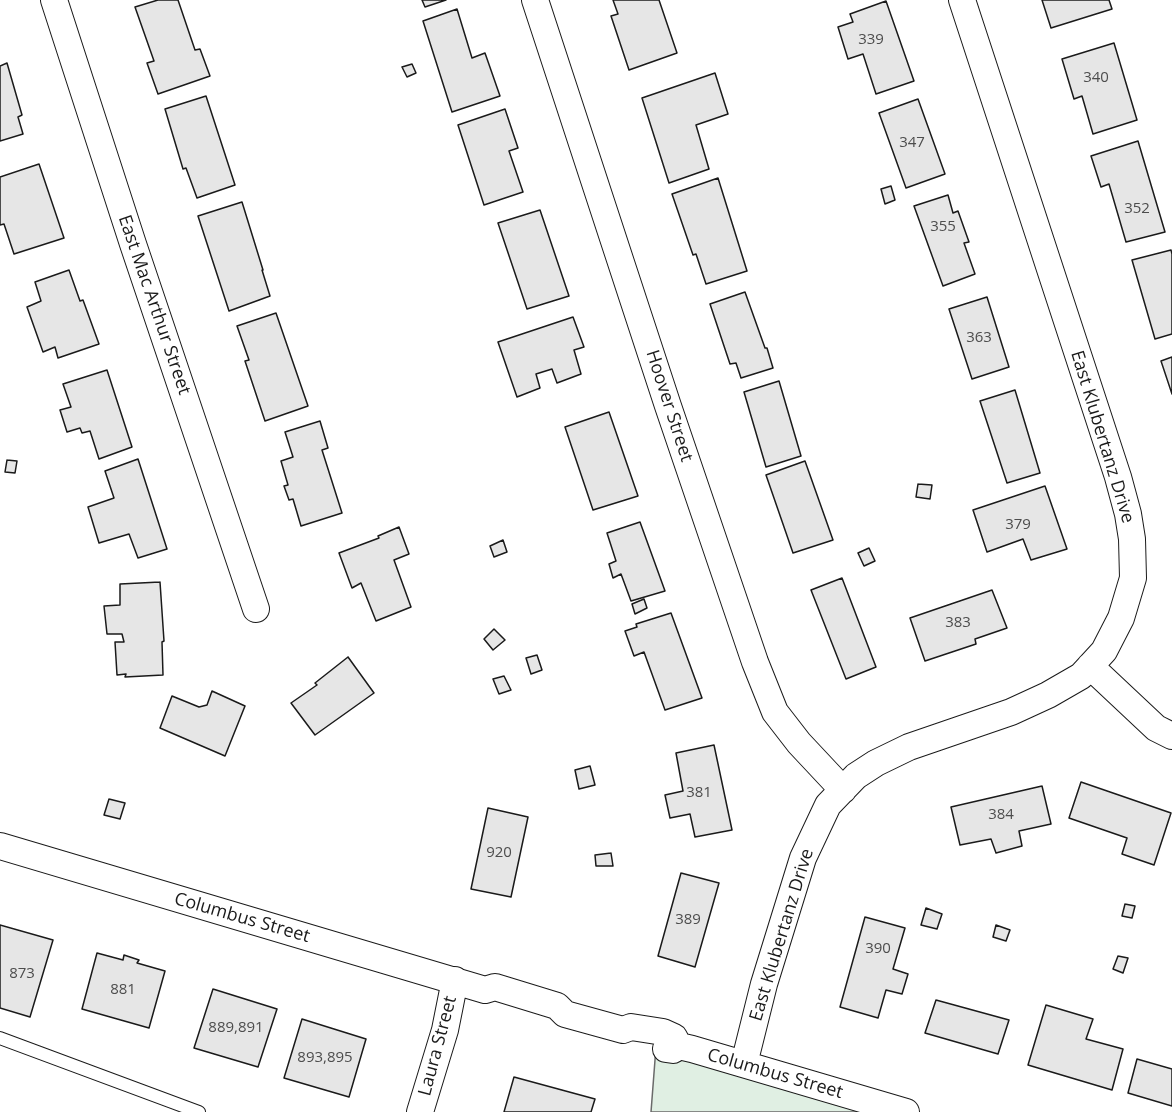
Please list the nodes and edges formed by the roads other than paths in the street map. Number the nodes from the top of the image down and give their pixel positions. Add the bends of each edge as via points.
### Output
1 (54, 0) edge
2 (535, 0) edge
3 (962, 0) edge
4 (256, 609) dead end
5 (1090, 666) junction
6 (1172, 736) edge
7 (843, 790) junction
8 (0, 846) edge
9 (455, 980) junction
10 (0, 1038) edge
11 (744, 1064) junction
12 (199, 1112) edge
13 (420, 1112) edge
14 (906, 1112) edge

1 - 4 street, East Mac Arthur Street
2 - 7 street, Hoover Street via 755,662 775,712
3 - 5 street, East Klubertanz Drive via 1128,514 1133,578 1121,618 1104,651
5 - 6 street via 1155,728
5 - 7 street, East Klubertanz Drive via 1081,676 1020,708 909,747 876,763
7 - 11 street, East Klubertanz Drive via 828,805 803,858
8 - 9 street, Columbus Street
9 - 11 street, Columbus Street via 485,990 495,987 557,1006 566,1014 622,1030 625,1040 631,1043 673,1050 679,1046
9 - 13 street, Laura Street via 445,1030
10 - 12 lane
11 - 14 street, Columbus Street

